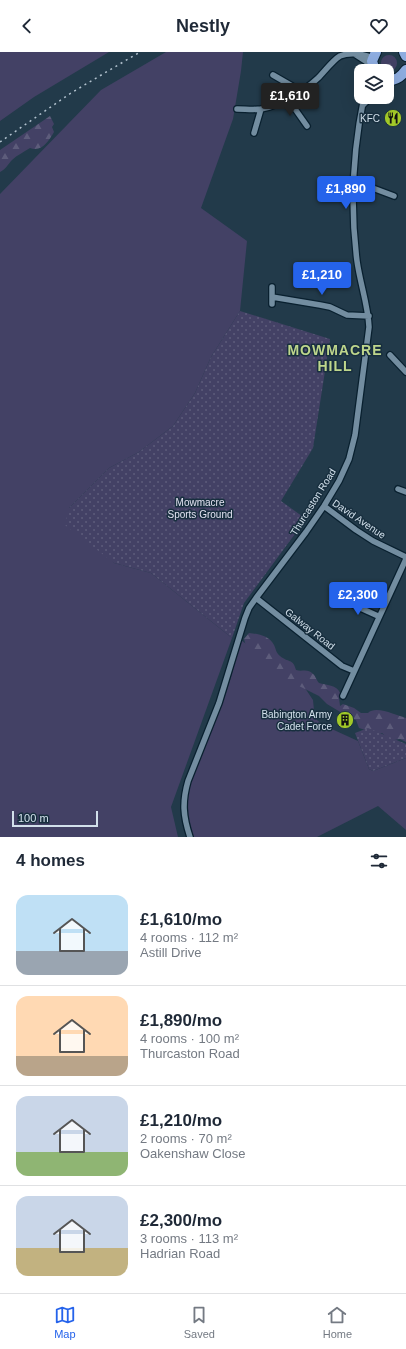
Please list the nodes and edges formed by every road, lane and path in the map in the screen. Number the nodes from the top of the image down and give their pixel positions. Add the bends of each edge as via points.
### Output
1 (404, 52) edge
2 (338, 54) edge
3 (406, 56) edge
4 (374, 62) edge
5 (406, 70) edge
6 (273, 75) dead end
7 (394, 79) edge
8 (394, 82) edge
9 (406, 84) edge
10 (298, 92) junction
11 (288, 99) junction
12 (363, 105) edge
13 (237, 109) dead end
14 (261, 109) junction
15 (306, 126) dead end
16 (254, 133) dead end
17 (354, 181) junction
18 (394, 196) dead end
19 (272, 287) dead end
20 (272, 297) junction
21 (272, 304) dead end
22 (369, 316) junction
23 (390, 355) dead end
24 (406, 372) edge
25 (398, 489) dead end
26 (406, 492) edge
27 (324, 506) junction
28 (406, 558) edge
29 (256, 598) junction
30 (345, 601) dead end
31 (378, 616) junction
32 (354, 671) junction
33 (343, 696) dead end
34 (190, 837) edge

1 - 3 highway
2 - 4 street via 355,54
2 - 10 street via 316,80
5 - 7 highway
6 - 10 street
8 - 9 highway
10 - 11 street
11 - 14 street
11 - 15 street
12 - 17 street, Thurcaston Road via 355,151
13 - 14 street
14 - 16 street
17 - 18 street
17 - 22 street, Thurcaston Road via 355,244
19 - 20 street
20 - 21 street
20 - 22 street via 320,305 347,315
22 - 27 street, Thurcaston Road via 355,435 349,459
23 - 24 street
25 - 26 street
27 - 28 street, David Avenue via 373,541
27 - 29 street, Thurcaston Road
28 - 31 street
29 - 32 street, Galway Road via 342,666
29 - 34 street, Thurcaston Road via 245,618 219,703 188,781 184,814
30 - 31 street
31 - 32 street
32 - 33 street

